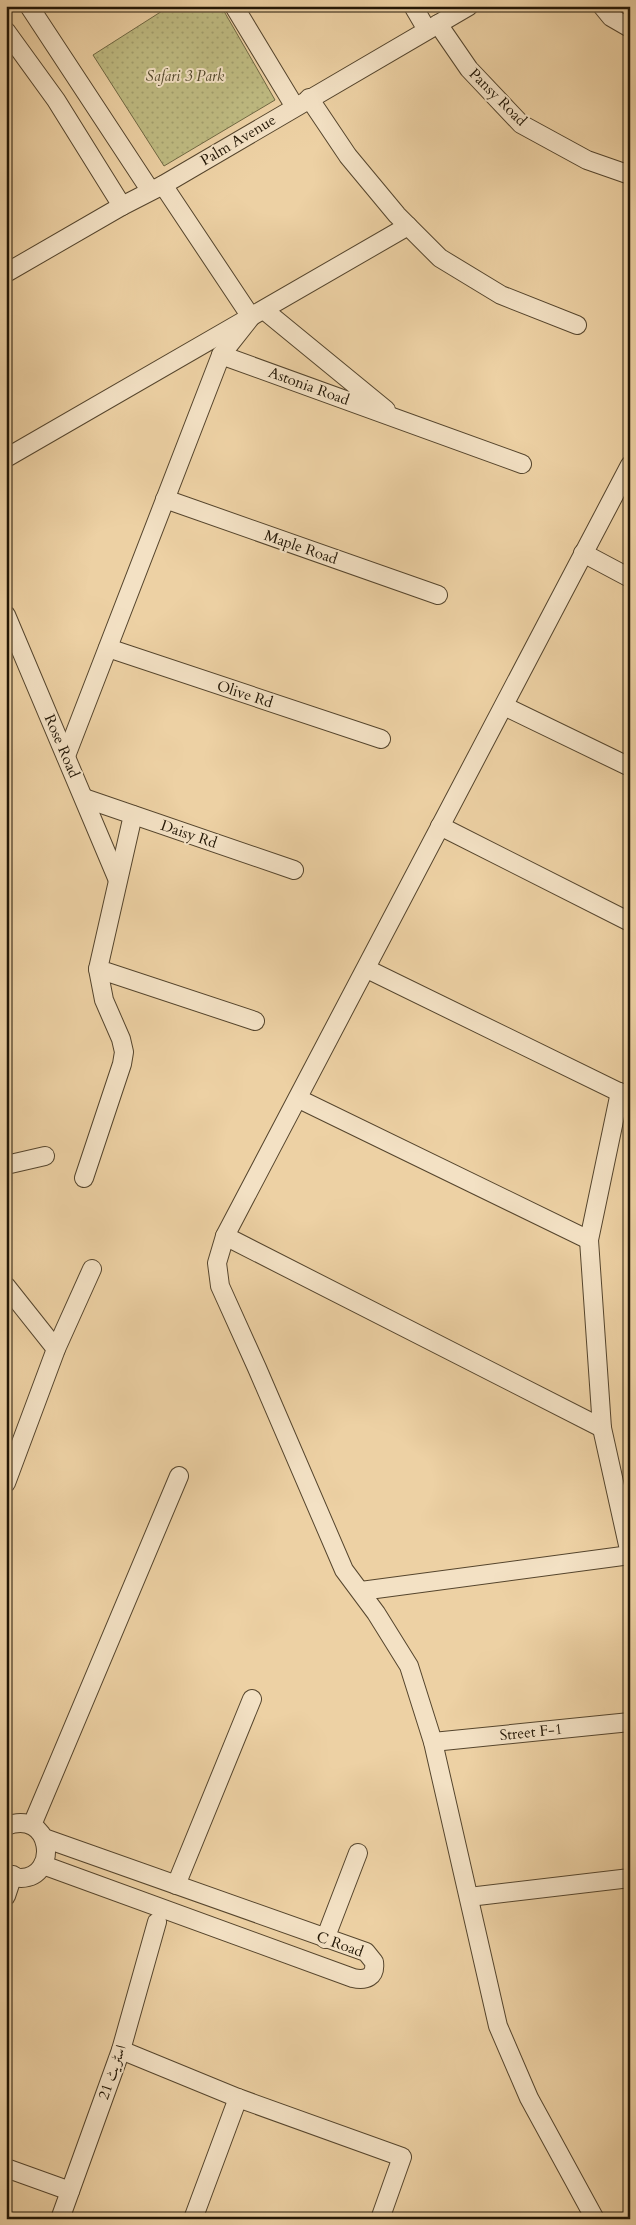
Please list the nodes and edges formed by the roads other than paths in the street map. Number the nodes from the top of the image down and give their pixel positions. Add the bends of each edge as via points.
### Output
1 (30, 6) edge
2 (234, 6) edge
3 (413, 6) edge
4 (469, 6) edge
5 (602, 6) edge
6 (433, 27) junction
7 (630, 28) edge
8 (6, 31) edge
9 (302, 102) junction
10 (630, 175) edge
11 (157, 188) junction
12 (122, 206) junction
13 (408, 226) junction
14 (6, 273) edge
15 (257, 313) junction
16 (576, 325) dead end
17 (221, 355) junction
18 (396, 418) junction
19 (6, 458) edge
20 (522, 464) dead end
21 (630, 465) edge
22 (165, 500) junction
23 (583, 553) junction
24 (630, 578) edge
25 (438, 595) dead end
26 (6, 615) edge
27 (108, 648) junction
28 (504, 706) junction
29 (381, 740) dead end
30 (66, 756) junction
31 (630, 767) edge
32 (84, 798) junction
33 (133, 815) junction
34 (440, 826) junction
35 (294, 870) dead end
36 (117, 878) junction
37 (630, 922) edge
38 (98, 969) junction
39 (367, 969) junction
40 (255, 1021) dead end
41 (625, 1095) edge
42 (299, 1098) junction
43 (45, 1156) dead end
44 (6, 1166) edge
45 (84, 1178) dead end
46 (225, 1236) junction
47 (589, 1240) junction
48 (92, 1269) dead end
49 (6, 1286) edge
50 (56, 1349) junction
51 (602, 1428) junction
52 (179, 1476) dead end
53 (6, 1483) edge
54 (630, 1555) edge
55 (361, 1591) junction
56 (252, 1699) dead end
57 (630, 1722) edge
58 (433, 1742) junction
59 (32, 1825) junction
60 (6, 1826) edge
61 (44, 1838) junction
62 (358, 1853) dead end
63 (43, 1864) junction
64 (10, 1874) edge
65 (630, 1878) edge
66 (176, 1885) junction
67 (6, 1896) edge
68 (469, 1897) junction
69 (157, 1922) dead end
70 (325, 1939) junction
71 (121, 2050) junction
72 (238, 2098) junction
73 (6, 2168) edge
74 (70, 2191) junction
75 (60, 2219) edge
76 (194, 2219) edge
77 (380, 2219) edge
78 (595, 2219) edge

1 - 11 street, Astonia Road
2 - 9 street
3 - 6 street, Pansy Road
4 - 6 street, Palm Avenue
5 - 7 street via 611,17
6 - 9 street, Palm Avenue
6 - 10 street, Pansy Road via 521,124 587,160
8 - 12 street via 56,100
9 - 11 street, Palm Avenue
9 - 13 street
11 - 12 street, Palm Avenue
11 - 15 street, Astonia Road
12 - 14 street, Palm Avenue
13 - 15 street
13 - 16 street via 440,258 501,295
15 - 17 street
15 - 18 street, Astonia Road
15 - 19 street
17 - 18 street, Astonia Road
17 - 22 street
18 - 20 street, Astonia Road
21 - 23 street
22 - 25 street, Maple Road
22 - 27 street
23 - 24 street
23 - 28 street
26 - 30 street, Rose Road
27 - 29 street, Olive Rd
27 - 30 street
28 - 31 street
28 - 34 street
30 - 32 street, Rose Road
32 - 33 street, Daisy Rd
32 - 36 street, Rose Road
33 - 35 street, Daisy Rd
33 - 36 street
34 - 37 street
34 - 39 street
36 - 38 street
38 - 40 street
38 - 45 street via 104,1000 124,1052
39 - 41 street
39 - 42 street
41 - 47 street
42 - 46 street
42 - 47 street
43 - 44 street
46 - 51 street
46 - 55 street via 217,1263 220,1286 344,1570
47 - 51 street
48 - 50 street
49 - 50 street
50 - 53 street
51 - 54 street
52 - 59 street
54 - 55 street
55 - 58 street via 409,1666
56 - 66 street
57 - 58 street, Street F-1
58 - 68 street
59 - 60 street via 14,1823
59 - 61 street
61 - 63 street via 47,1856
61 - 66 street, C Road
62 - 70 street
63 - 64 street via 29,1876 20,1878
63 - 70 street, C Road via 353,1978 364,1980 372,1975 375,1968 369,1954
64 - 67 street
65 - 68 street
66 - 70 street, C Road
68 - 78 street via 498,2026 529,2098
69 - 71 street, اسٹریٹ 21
71 - 72 street
71 - 74 street, اسٹریٹ 21
72 - 76 street
72 - 77 street via 402,2158
73 - 74 street
74 - 75 street, اسٹریٹ 21

